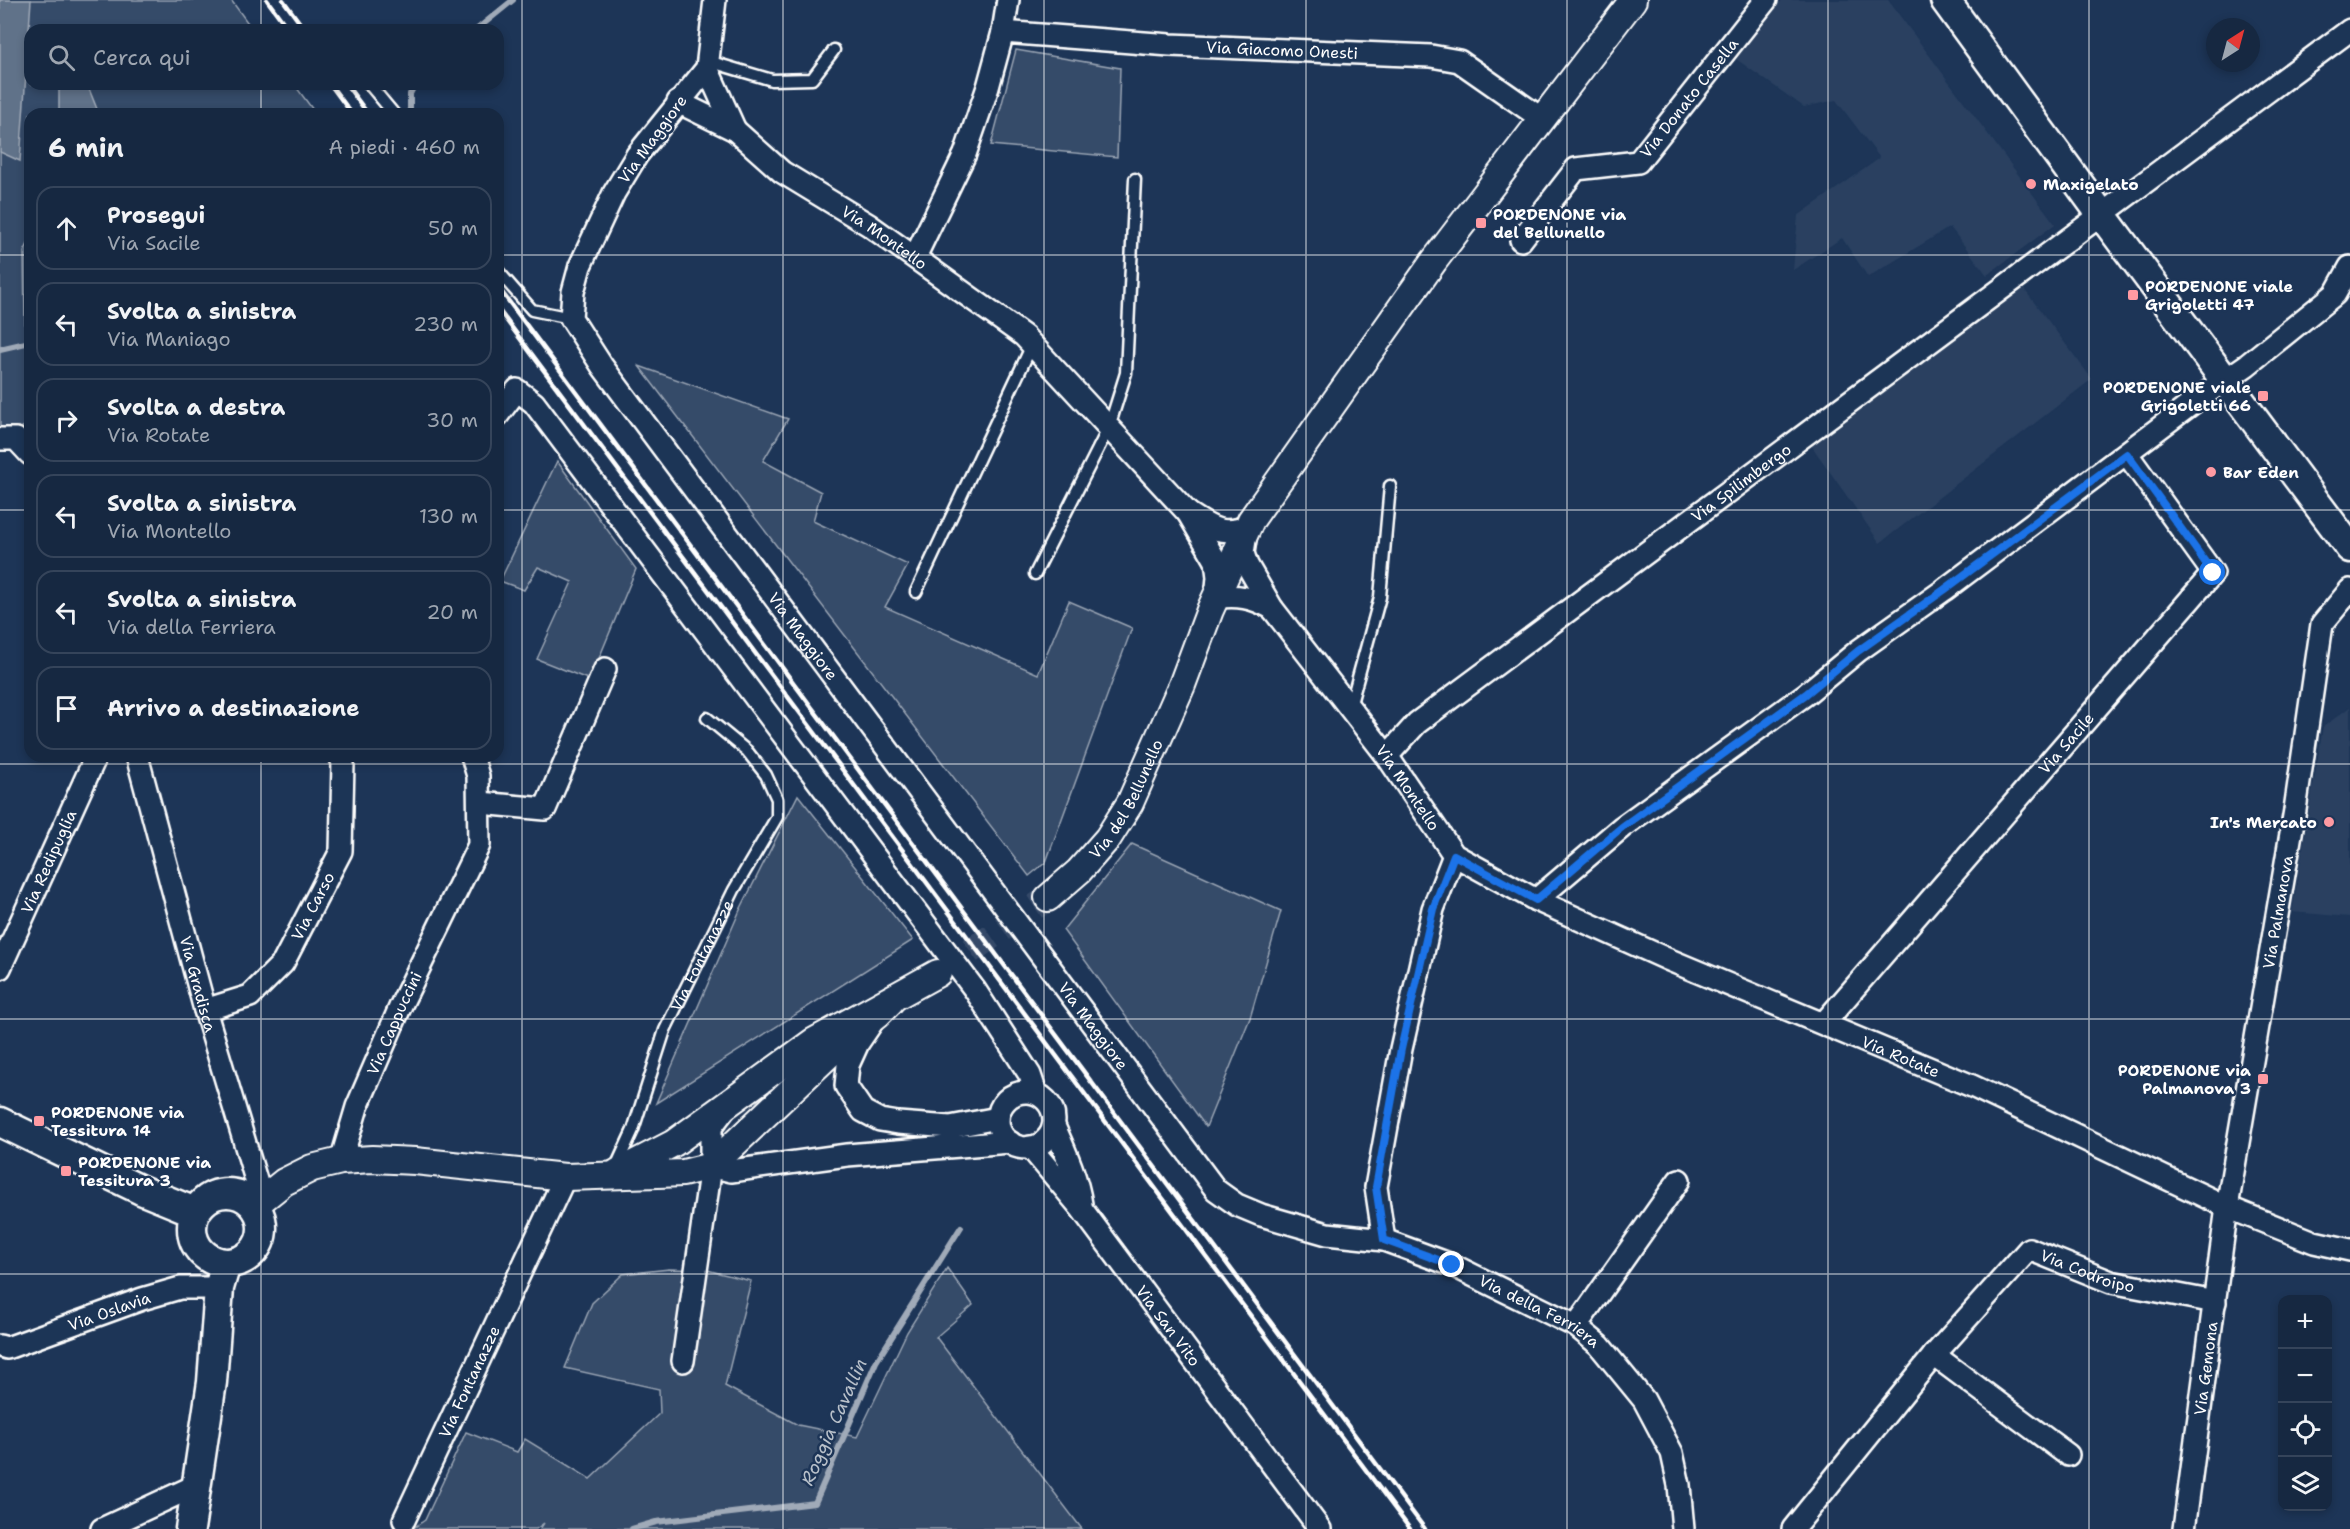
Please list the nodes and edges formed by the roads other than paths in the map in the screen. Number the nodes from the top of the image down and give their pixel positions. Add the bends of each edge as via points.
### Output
1 (715, 0) edge
2 (1008, 0) edge
3 (1633, 0) edge
4 (1766, 0) edge
5 (1946, 0) edge
6 (2350, 30) edge
7 (1003, 32) junction
8 (834, 50) dead end
9 (708, 65) junction
10 (374, 90) edge
11 (678, 102) junction
12 (389, 108) edge
13 (1542, 119) junction
14 (735, 130) junction
15 (1135, 179) dead end
16 (2101, 214) junction
17 (1521, 240) dead end
18 (915, 256) junction
19 (2350, 267) edge
20 (504, 278) edge
21 (571, 318) junction
22 (1032, 345) junction
23 (2225, 380) junction
24 (504, 407) edge
25 (1109, 427) junction
26 (0, 439) edge
27 (24, 448) edge
28 (2127, 454) junction
29 (1390, 486) dead end
30 (1188, 513) junction
31 (1247, 527) junction
32 (2350, 548) edge
33 (1035, 574) dead end
34 (2350, 590) edge
35 (916, 592) dead end
36 (1216, 598) junction
37 (1272, 608) junction
38 (604, 669) dead end
39 (1350, 711) junction
40 (707, 718) dead end
41 (1388, 756) junction
42 (93, 762) edge
43 (139, 762) edge
44 (342, 762) edge
45 (474, 762) edge
46 (480, 803) junction
47 (1454, 855) junction
48 (1048, 898) tunnel mouth
49 (1536, 900) junction
50 (0, 968) edge
51 (938, 972) tunnel mouth
52 (884, 1008) junction
53 (205, 1010) junction
54 (1824, 1023) junction
55 (1036, 1093) junction
56 (730, 1101) junction
57 (998, 1118) junction
58 (0, 1122) edge
59 (1054, 1126) junction
60 (1010, 1142) junction
61 (1030, 1147) junction
62 (341, 1161) junction
63 (711, 1166) junction
64 (612, 1176) junction
65 (565, 1177) junction
66 (1679, 1180) dead end
67 (1216, 1190) joint
68 (258, 1203) junction
69 (2227, 1207) junction
70 (1081, 1208) junction
71 (195, 1212) junction
72 (1384, 1240) junction
73 (2350, 1250) edge
74 (223, 1276) junction
75 (2215, 1302) junction
76 (1576, 1326) junction
77 (0, 1346) edge
78 (1934, 1355) junction
79 (683, 1361) dead end
80 (2068, 1455) dead end
81 (197, 1485) junction
82 (404, 1520) dead end
83 (102, 1529) edge
84 (190, 1529) edge
85 (1320, 1529) edge
86 (1683, 1529) edge
87 (1793, 1529) edge
88 (2184, 1529) edge

1 - 9 street
2 - 7 street
3 - 13 street, Via del Bellunello
4 - 17 street, Via Donato Casella via 1638,162 1576,169
5 - 16 main road
6 - 16 street, Via Spilimbergo
7 - 13 street, Via Giacomo Onesti via 1170,45 1431,56 1459,61
7 - 18 street via 965,154
8 - 9 lane via 812,79 772,80
9 - 11 street, Via Maggiore
9 - 14 street, Via Montello
10 - 12 lane
11 - 14 street, Via Montello
11 - 21 street, Via Maggiore via 637,155 596,228 580,266
13 - 31 street, Via del Bellunello via 1427,271
14 - 18 street, Via Montello via 782,172
15 - 25 lane via 1126,373
16 - 23 main road
16 - 41 street, Via Spilimbergo via 1417,723
18 - 22 street, Via Montello
19 - 23 street via 2335,294
20 - 21 lane via 532,310
21 - 67 street, Via Maggiore via 602,366
22 - 25 street, Via Montello
22 - 35 lane
23 - 28 street
23 - 32 main road
24 - 55 street via 517,390 534,403 975,990 1030,1075
25 - 30 street, Via Montello
25 - 33 lane
26 - 27 street via 16,439
28 - 49 street via 1622,827
28 - 54 street, Via Sacile via 2213,573
29 - 39 lane via 1380,597
30 - 31 street via 1218,531
30 - 36 street via 1216,561
31 - 36 street, Via del Bellunello
31 - 37 street, Via Montello via 1243,553
34 - 69 street, Via Palmanova via 2322,624 2295,810
36 - 37 street via 1252,598
36 - 48 street, Via del Bellunello via 1130,803 1108,838
37 - 39 street, Via Montello
38 - 46 street via 545,809
39 - 41 street, Via Montello
40 - 64 lane, Via Fontanazze via 747,751 766,775 777,799 777,817 734,890 665,1030 633,1130
41 - 47 street, Via Montello
42 - 50 street, Via Redipuglia
43 - 53 street, Via Gradisca
44 - 53 street, Via Carso via 341,851 283,963 250,996
45 - 46 street, Via Cappuccini
46 - 62 street, Via Cappuccini via 479,845 401,1005 357,1107
47 - 49 street, Via Rotate
47 - 72 street via 1433,909 1401,1049 1376,1187
49 - 54 street, Via Rotate
51 - 52 street
52 - 56 street via 813,1042
52 - 57 street via 858,1043 848,1065 846,1086 863,1111 879,1120 951,1126
52 - 63 street via 840,1044
53 - 68 street, Via Gradisca
54 - 69 street, Via Rotate via 1972,1086
55 - 57 street via 1019,1092 1011,1096
55 - 59 street via 1053,1110
56 - 63 street via 711,1127
56 - 64 street via 674,1143
57 - 60 street via 1003,1136
58 - 71 main road
59 - 61 street via 1045,1140
59 - 70 street, Via San Vito via 1076,1182
60 - 61 street
60 - 63 street via 847,1155 731,1171
61 - 70 street, Via San Vito
62 - 65 street via 415,1161
62 - 68 street via 284,1182
63 - 64 street via 683,1173
63 - 79 street
64 - 65 street
65 - 82 street, Via Fontanazze
66 - 76 street
67 - 72 street, Via della Ferriera via 1236,1205 1261,1215 1327,1234
68 - 71 main road via 223,1193 202,1202
68 - 74 main road via 262,1223 259,1244
69 - 73 street, Via Rotate via 2314,1242
69 - 75 street, Via Gemona
70 - 85 street, Via San Vito
71 - 74 main road via 195,1242
72 - 76 street, Via della Ferriera via 1452,1265
74 - 77 street, Via Oslavia via 142,1299 7,1348
74 - 81 main road
75 - 78 street, Via Codroipo via 2111,1282 2029,1249
75 - 88 street, Via Gemona
76 - 86 street, Via della Ferriera via 1599,1345 1644,1400 1671,1453
78 - 80 street
78 - 87 street, Via Codroipo
81 - 83 street
81 - 84 main road

